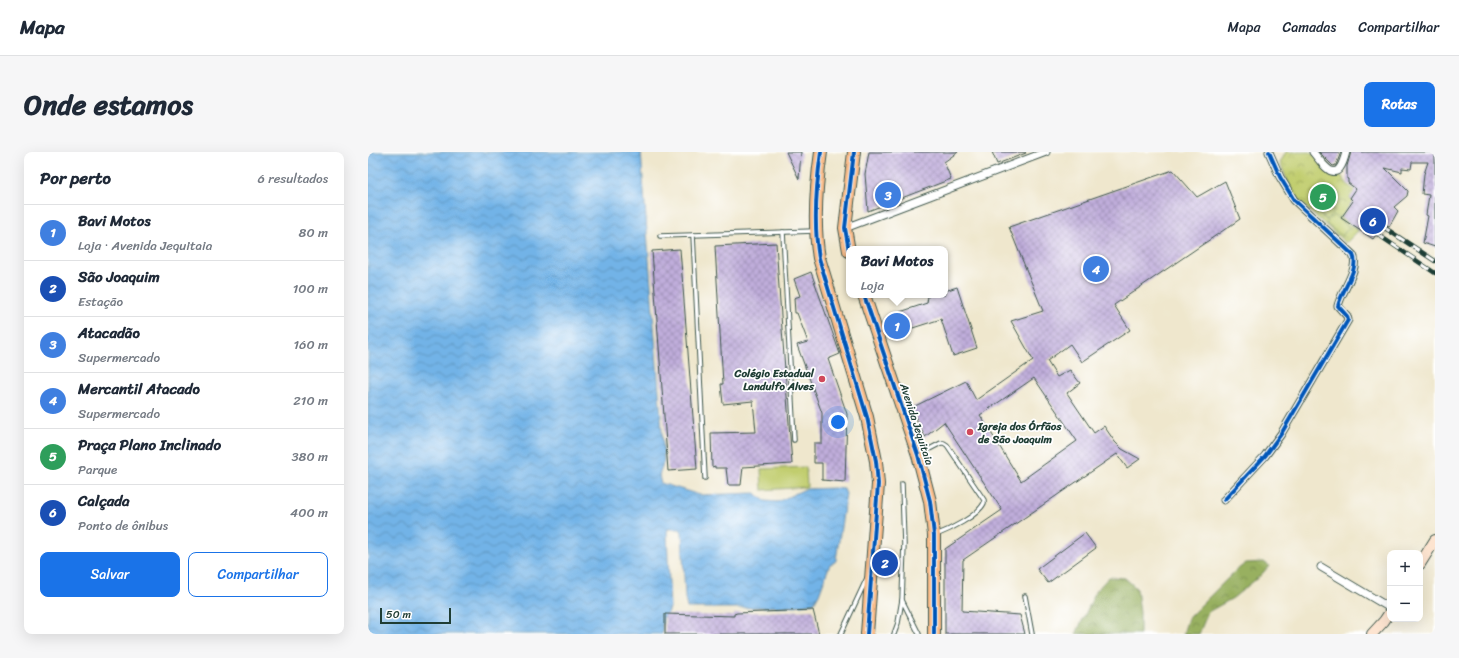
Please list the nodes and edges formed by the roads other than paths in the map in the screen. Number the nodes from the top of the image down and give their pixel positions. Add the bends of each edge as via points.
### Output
1 (821, 152) edge
2 (854, 152) edge
3 (1046, 152) edge
4 (1269, 152) edge
5 (1313, 152) edge
6 (1346, 152) edge
7 (845, 228) junction
8 (816, 231) junction
9 (783, 232) junction
10 (693, 235) junction
11 (660, 236) dead end
12 (848, 246) edge
13 (865, 298) edge
14 (794, 440) dead end
15 (918, 455) junction
16 (704, 478) dead end
17 (902, 484) dead end
18 (1224, 500) dead end
19 (934, 536) junction
20 (1435, 540) edge
21 (1423, 559) edge
22 (872, 566) junction
23 (1321, 567) dead end
24 (1025, 596) dead end
25 (902, 600) junction
26 (1387, 606) edge
27 (1387, 616) edge
28 (841, 634) edge
29 (867, 634) edge
30 (894, 634) edge
31 (919, 634) edge
32 (934, 634) edge
33 (1032, 634) edge
34 (1372, 634) edge

1 - 8 main road via 817,178
2 - 7 main road
3 - 7 street
4 - 18 street via 1294,200 1353,255 1355,266 1338,306 1348,320 1281,434 1265,456
5 - 6 street via 1326,168 1332,171 1340,169
7 - 12 main road
8 - 9 lane
8 - 22 main road via 819,258 868,417 874,447 878,484
9 - 10 lane
9 - 14 lane
10 - 11 lane
10 - 16 lane
13 - 15 main road, Avenida Jequitaia
15 - 19 main road, Avenida Jequitaia via 930,501
15 - 19 lane via 941,443 947,445 984,500 981,508 960,524
17 - 25 lane
19 - 32 main road, Avenida Jequitaia
20 - 21 main road
22 - 28 lane
22 - 29 main road
23 - 26 street
24 - 33 lane
25 - 30 lane
25 - 31 lane
27 - 34 main road

